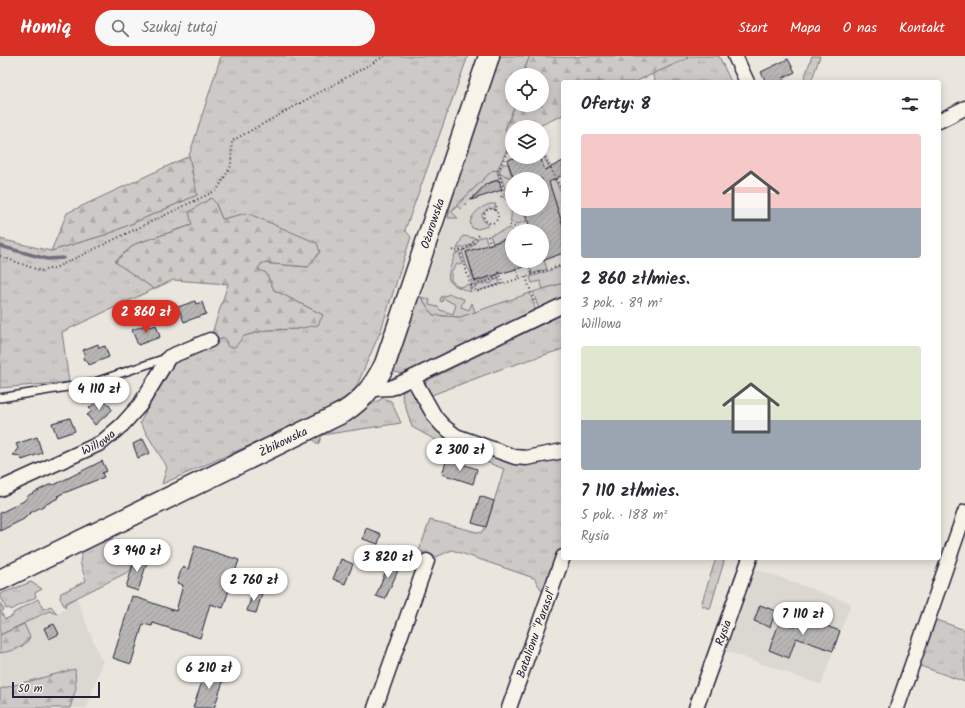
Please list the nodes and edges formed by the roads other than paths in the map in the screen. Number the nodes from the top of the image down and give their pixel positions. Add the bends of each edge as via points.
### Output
1 (489, 56) edge
2 (735, 56) edge
3 (746, 80) edge
4 (965, 108) edge
5 (941, 120) edge
6 (561, 306) edge
7 (210, 340) dead end
8 (169, 357) junction
9 (412, 378) junction
10 (371, 389) junction
11 (0, 398) edge
12 (561, 451) edge
13 (0, 489) edge
14 (965, 512) edge
15 (562, 560) edge
16 (749, 560) edge
17 (427, 562) dead end
18 (0, 580) edge
19 (375, 708) edge
20 (509, 708) edge
21 (696, 708) edge
22 (897, 708) edge

1 - 10 main road, Ożarowska via 385,364
2 - 3 street
4 - 5 street
6 - 9 street
7 - 8 street
8 - 11 lane via 92,384
8 - 13 street, Willowa via 140,405 122,426 101,443
9 - 10 street via 391,388
9 - 12 street via 435,417 456,436 515,458
10 - 18 main road, Żbikowska via 358,403 344,412
14 - 22 street
15 - 20 street, Batalionu "Parasol"
16 - 21 street, Rysia
17 - 19 street

